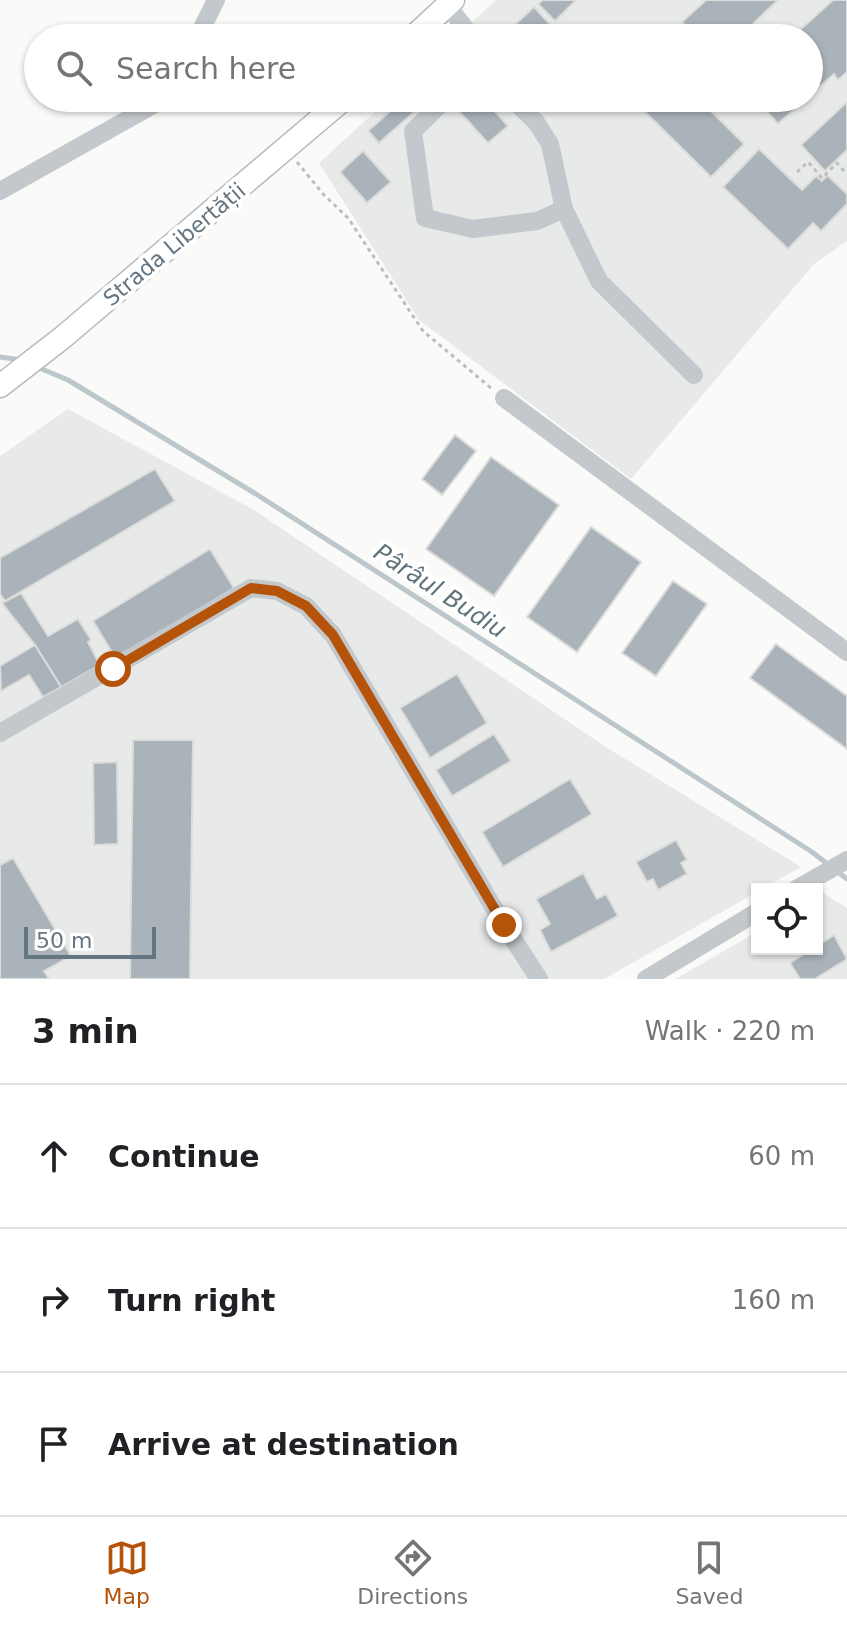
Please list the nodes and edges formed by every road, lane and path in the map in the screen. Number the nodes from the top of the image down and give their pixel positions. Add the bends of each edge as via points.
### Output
1 (216, 0) edge
2 (450, 3) edge
3 (204, 24) edge
4 (427, 24) edge
5 (464, 24) edge
6 (141, 112) edge
7 (328, 112) edge
8 (433, 112) edge
9 (526, 112) edge
10 (287, 147) junction
11 (844, 171) dead end
12 (797, 172) dead end
13 (0, 191) edge
14 (564, 209) junction
15 (694, 375) dead end
16 (0, 386) edge
17 (504, 398) joint
18 (847, 652) edge
19 (0, 733) edge
20 (847, 860) edge
21 (806, 883) edge
22 (751, 916) edge
23 (539, 979) edge
24 (646, 979) edge

1 - 3 street
2 - 4 main road
2 - 5 street
6 - 13 street
7 - 10 main road, Strada Libertății
8 - 14 street via 413,131 425,218 473,229 537,221
9 - 14 street via 550,144
10 - 16 main road, Strada Libertății
10 - 17 path via 348,218 423,331
11 - 12 path via 837,163 822,178 808,162
14 - 15 street via 599,281
17 - 18 street
19 - 23 street via 251,588 277,591 306,606 333,635
20 - 21 street
22 - 24 street

